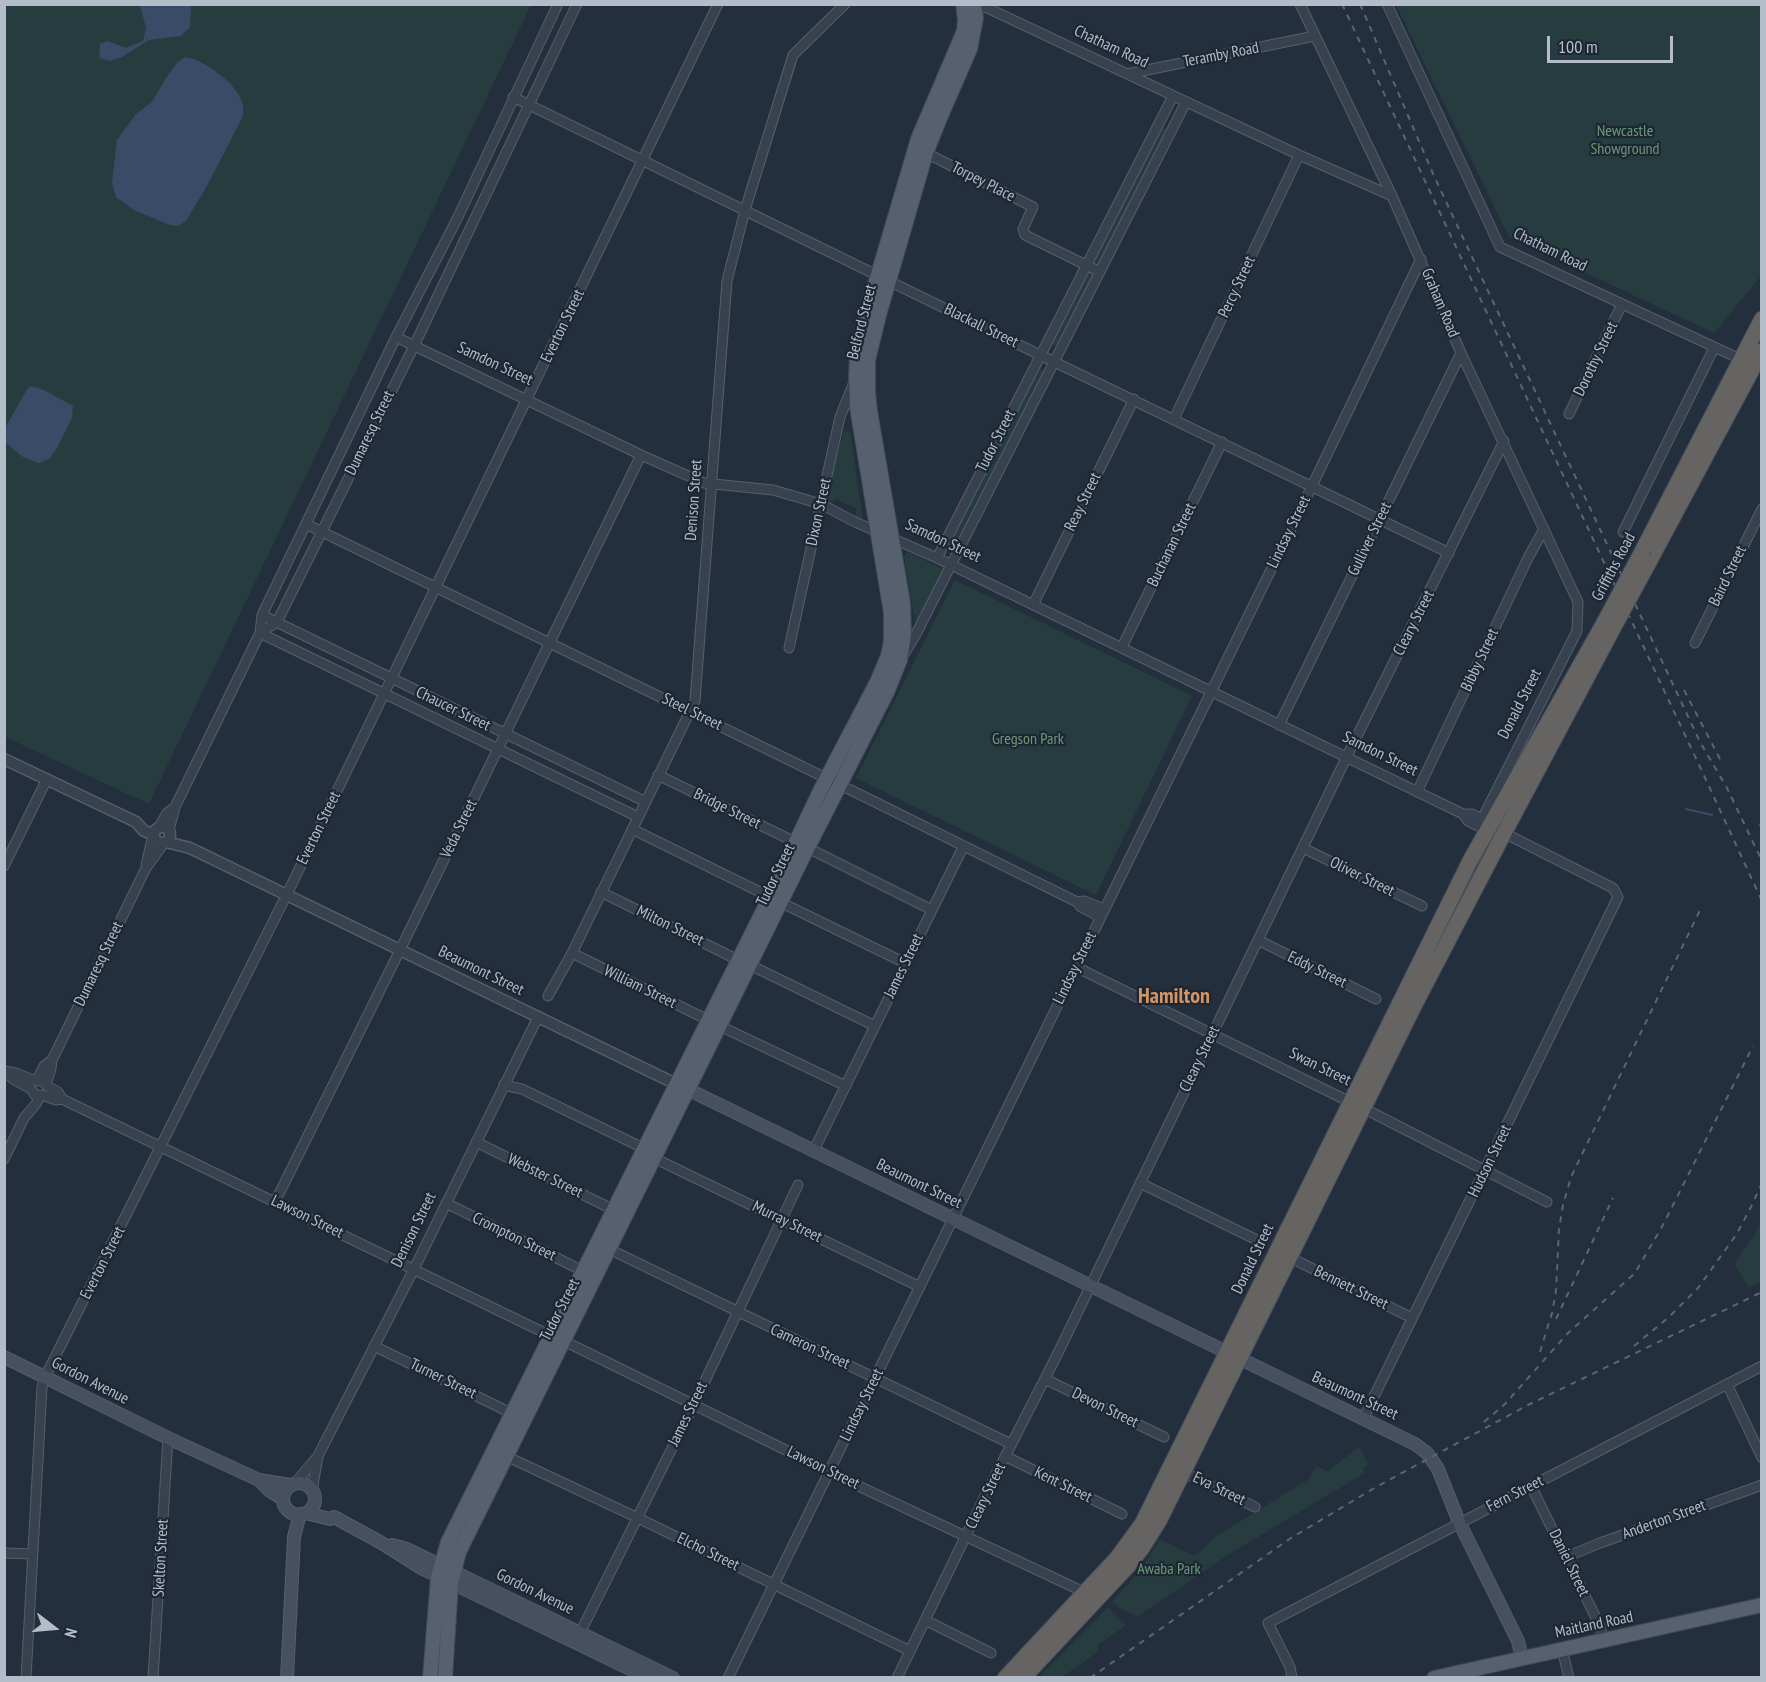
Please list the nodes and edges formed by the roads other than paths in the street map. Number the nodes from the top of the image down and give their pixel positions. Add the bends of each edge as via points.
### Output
1 (558, 4) edge
2 (718, 4) edge
3 (845, 4) edge
4 (963, 4) edge
5 (976, 4) edge
6 (1300, 4) edge
7 (1387, 4) edge
8 (574, 5) edge
9 (1315, 36) junction
10 (1127, 74) junction
11 (1173, 96) junction
12 (513, 97) junction
13 (1186, 102) junction
14 (528, 104) junction
15 (926, 153) junction
16 (1299, 155) junction
17 (643, 160) junction
18 (1392, 196) junction
19 (745, 210) junction
20 (456, 219) junction
21 (471, 225) junction
22 (1420, 259) junction
23 (1085, 266) junction
24 (1100, 272) junction
25 (884, 278) junction
26 (1622, 304) junction
27 (1761, 319) edge
28 (396, 337) junction
29 (414, 346) junction
30 (1713, 348) junction
31 (1761, 351) edge
32 (1461, 353) junction
33 (1040, 355) junction
34 (1055, 361) junction
35 (1752, 364) edge
36 (856, 377) junction
37 (528, 399) junction
38 (1134, 399) junction
39 (1569, 414) dead end
40 (1174, 419) junction
41 (1504, 441) junction
42 (1222, 442) junction
43 (641, 455) junction
44 (711, 485) junction
45 (1311, 486) junction
46 (822, 504) junction
47 (1761, 508) edge
48 (1380, 519) junction
49 (306, 524) junction
50 (1544, 529) junction
51 (321, 531) junction
52 (878, 531) junction
53 (1623, 532) dead end
54 (893, 538) junction
55 (1449, 553) junction
56 (937, 558) junction
57 (952, 565) junction
58 (436, 587) junction
59 (1578, 602) joint
60 (1033, 604) junction
61 (262, 615) junction
62 (277, 622) junction
63 (892, 627) joint
64 (1607, 629) junction
65 (260, 633) junction
66 (549, 643) junction
67 (1695, 643) dead end
68 (1122, 647) junction
69 (789, 648) dead end
70 (900, 660) junction
71 (391, 679) junction
72 (1211, 692) junction
73 (384, 694) junction
74 (690, 711) junction
75 (1279, 725) junction
76 (505, 734) junction
77 (498, 750) junction
78 (1346, 758) junction
79 (4, 759) edge
80 (658, 775) junction
81 (47, 779) junction
82 (833, 782) junction
83 (1417, 792) junction
84 (645, 802) junction
85 (638, 817) junction
86 (1485, 823) junction
87 (632, 829) junction
88 (1504, 833) junction
89 (161, 834) junction
90 (801, 845) junction
91 (963, 847) junction
92 (1303, 848) junction
93 (4, 866) edge
94 (601, 892) junction
95 (286, 895) junction
96 (775, 899) junction
97 (1616, 903) joint
98 (1422, 906) dead end
99 (932, 910) junction
100 (1102, 913) junction
101 (1258, 940) junction
102 (400, 950) junction
103 (572, 952) junction
104 (744, 962) junction
105 (905, 963) junction
106 (1076, 967) junction
107 (548, 996) dead end
108 (1376, 999) dead end
109 (538, 1017) junction
110 (714, 1023) junction
111 (875, 1026) junction
112 (1212, 1035) junction
113 (4, 1071) edge
114 (504, 1084) junction
115 (846, 1086) junction
116 (682, 1087) junction
117 (39, 1088) junction
118 (1357, 1105) junction
119 (476, 1142) junction
120 (161, 1147) junction
121 (643, 1148) junction
122 (814, 1150) junction
123 (654, 1158) junction
124 (4, 1159) edge
125 (1486, 1170) junction
126 (1140, 1183) junction
127 (798, 1185) dead end
128 (275, 1202) junction
129 (1547, 1202) dead end
130 (446, 1203) junction
131 (614, 1209) junction
132 (953, 1219) junction
133 (781, 1220) junction
134 (1259, 1241) dead end
135 (609, 1249) junction
136 (1291, 1258) junction
137 (414, 1269) junction
138 (583, 1271) junction
139 (1090, 1286) junction
140 (920, 1287) junction
141 (737, 1312) junction
142 (1412, 1318) junction
143 (558, 1338) junction
144 (374, 1346) junction
145 (1233, 1355) junction
146 (4, 1357) edge
147 (1761, 1366) edge
148 (45, 1377) junction
149 (875, 1378) junction
150 (1045, 1379) junction
151 (1727, 1384) junction
152 (694, 1404) junction
153 (512, 1413) junction
154 (1363, 1419) junction
155 (1164, 1437) dead end
156 (168, 1438) junction
157 (1011, 1444) junction
158 (318, 1456) junction
159 (506, 1456) junction
160 (1005, 1456) junction
161 (1761, 1458) edge
162 (829, 1471) junction
163 (1183, 1472) junction
164 (259, 1480) junction
165 (292, 1484) junction
166 (1761, 1485) edge
167 (1531, 1486) junction
168 (313, 1496) junction
169 (1255, 1507) dead end
170 (294, 1509) junction
171 (1122, 1514) dead end
172 (334, 1518) junction
173 (638, 1518) junction
174 (1460, 1522) junction
175 (966, 1537) junction
176 (4, 1553) edge
177 (33, 1554) junction
178 (1566, 1557) junction
179 (446, 1574) junction
180 (774, 1585) junction
181 (1091, 1595) junction
182 (1761, 1605) edge
183 (925, 1620) junction
184 (578, 1637) junction
185 (1602, 1640) junction
186 (1562, 1649) junction
187 (910, 1651) junction
188 (992, 1653) dead end
189 (1522, 1658) junction
190 (26, 1677) edge
191 (153, 1677) edge
192 (287, 1677) edge
193 (430, 1677) edge
194 (445, 1677) edge
195 (649, 1677) edge
196 (673, 1677) edge
197 (728, 1677) edge
198 (897, 1677) edge
199 (1005, 1677) edge
200 (1023, 1677) edge
201 (1292, 1677) edge
202 (1434, 1677) edge
203 (1569, 1677) edge

1 - 12 street, Dumaresq Street
2 - 17 street, Everton Street
3 - 19 street, Denison Street via 793,55
4 - 25 main road, Belford Street via 963,31 918,139
5 - 10 street, Chatham Road
5 - 15 main road, Belford Street via 970,48
6 - 9 street, Graham Road
7 - 26 street, Chatham Road via 1500,247
8 - 14 street, Dumaresq Street
9 - 10 street, Teramby Road
9 - 18 street, Graham Road
10 - 11 street, Chatham Road
11 - 13 street, Chatham Road
11 - 23 street, Tudor Street
12 - 14 street, Blackall Street
12 - 20 street, Dumaresq Street
13 - 16 street, Chatham Road
13 - 24 street, Tudor Street
14 - 17 street, Blackall Street
14 - 21 street, Dumaresq Street
15 - 23 street, Torpey Place via 1034,207 1023,229 1025,235
15 - 25 main road, Belford Street
16 - 18 street, Chatham Road
16 - 40 street, Percy Street
17 - 19 street, Blackall Street
17 - 37 street, Everton Street
18 - 22 street, Graham Road
19 - 25 street, Blackall Street
19 - 44 street, Denison Street via 728,280
20 - 21 street
20 - 28 street, Dumaresq Street
21 - 29 street, Dumaresq Street
22 - 32 street, Graham Road
22 - 45 street, Lindsay Street
23 - 24 street, Torpey Place
23 - 33 street, Tudor Street
24 - 34 street, Tudor Street
25 - 33 street, Blackall Street
25 - 36 main road, Belford Street via 861,337
25 - 54 main road, Belford Street via 867,379
26 - 30 street, Chatham Road
26 - 39 street, Dorothy Street
27 - 35 highway, Griffiths Road
28 - 29 street, Samdon Street
28 - 49 street, Dumaresq Street
29 - 37 street, Samdon Street
29 - 51 street, Dumaresq Street
30 - 35 street, Chatham Road
30 - 53 street
31 - 35 highway, Griffiths Road
32 - 41 street, Graham Road
32 - 48 street, Gulliver Street
33 - 34 street, Blackall Street
33 - 56 street, Tudor Street
34 - 38 street, Blackall Street
34 - 57 street, Tudor Street
35 - 64 highway, Griffiths Road, bridge
36 - 46 street, Dixon Street via 840,417
36 - 52 main road, Belford Street via 857,407
37 - 43 street, Samdon Street
37 - 58 street, Everton Street
38 - 40 street, Blackall Street
38 - 60 street, Reay Street
40 - 42 street, Blackall Street
41 - 50 street, Graham Road
41 - 55 street, Cleary Street
42 - 45 street, Blackall Street
42 - 68 street, Buchanan Street
43 - 44 street, Samdon Street
43 - 66 street, Veda Street
44 - 46 street, Samdon Street via 773,490
44 - 74 street, Denison Street via 695,701
45 - 48 street, Blackall Street
45 - 72 street, Lindsay Street
46 - 52 street, Samdon Street
46 - 69 street, Dixon Street
47 - 67 street, Baird Street
48 - 55 street, Blackall Street
48 - 75 street, Gulliver Street
49 - 51 street, Steel Street
49 - 61 street, Dumaresq Street
50 - 59 street, Graham Road
50 - 83 street, Bibby Street
51 - 58 street, Steel Street
51 - 62 street, Dumaresq Street
52 - 54 street, Samdon Street
52 - 63 main road, Belford Street
54 - 56 street, Samdon Street
54 - 70 main road, Belford Street via 904,613
55 - 78 street, Cleary Street
56 - 57 street, Samdon Street
57 - 60 street, Samdon Street
57 - 70 street, Tudor Street
58 - 66 street, Steel Street
58 - 71 street, Everton Street
59 - 86 street, Donald Street via 1577,631
60 - 68 street, Samdon Street
61 - 62 street, Chaucer Street
61 - 65 street, Dumaresq Street
62 - 65 street
62 - 71 street, Chaucer Street
63 - 82 main road, Tudor Street via 885,665
64 - 86 highway, Griffiths Road
64 - 88 highway, Griffiths Road
65 - 73 street, Chaucer Street
65 - 89 street, Dumaresq Street via 175,807 167,813
66 - 74 street, Steel Street
66 - 76 street, Veda Street
68 - 72 street, Samdon Street
70 - 82 main road, Tudor Street via 887,692
71 - 73 street, Everton Street
71 - 76 street, Chaucer Street
72 - 75 street, Samdon Street
72 - 100 street, Lindsay Street
73 - 77 street, Chaucer Street
73 - 95 street, Everton Street
74 - 80 street, Denison Street
74 - 82 street, Steel Street
75 - 78 street, Samdon Street
76 - 77 street, Veda Street
76 - 84 street, Chaucer Street
77 - 85 street, Chaucer Street
77 - 102 street, Veda Street
78 - 83 street, Samdon Street
78 - 92 street, Cleary Street
79 - 81 street, Beaumont Street
80 - 84 street, Denison Street
80 - 90 street, Bridge Street
81 - 89 street, Beaumont Street
81 - 93 street
82 - 90 main road, Tudor Street
82 - 91 street, Steel Street
83 - 86 street, Samdon Street via 1463,814 1482,828
84 - 85 street, Denison Street
85 - 87 street, Denison Street
86 - 88 highway, Samdon Street
86 - 118 highway, Donald Street
87 - 94 street, Denison Street
87 - 96 street
88 - 97 street, Samdon Street via 1613,888 1618,897
88 - 118 highway, Donald Street via 1414,1006
89 - 95 street, Beaumont Street via 182,840 190,848
89 - 117 street, Dumaresq Street
90 - 96 main road, Tudor Street
90 - 99 street, Bridge Street
91 - 99 street, James Street
91 - 100 street, Steel Street via 1081,907
92 - 98 street, Oliver Street
92 - 101 street, Cleary Street
94 - 103 street, Denison Street
94 - 104 street, Milton Street
95 - 102 street, Beaumont Street
95 - 120 street, Everton Street
96 - 104 main road, Tudor Street
96 - 105 street
97 - 125 street, Hudson Street
99 - 105 street, James Street
100 - 106 street, Lindsay Street
101 - 108 street, Eddy Street
101 - 112 street, Cleary Street
102 - 109 street, Beaumont Street
102 - 128 street, Veda Street
103 - 107 street, Denison Street
103 - 110 street, William Street
104 - 110 main road, Tudor Street
104 - 111 street, Milton Street
105 - 111 street, James Street
106 - 112 street, Swan Street
106 - 132 street, Lindsay Street
109 - 114 street, Denison Street
109 - 116 street, Beaumont Street
110 - 115 street, William Street
110 - 116 main road, Tudor Street
111 - 115 street, James Street
112 - 118 street, Swan Street
112 - 126 street, Cleary Street
113 - 117 street, Lawson Street via 16,1072
114 - 119 street, Denison Street
114 - 121 street
115 - 122 street, James Street
116 - 121 main road, Tudor Street
116 - 122 main road, Beaumont Street
116 - 123 main road, Tudor Street
117 - 120 street, Lawson Street via 58,1092 62,1099
117 - 124 street, Dumaresq Street via 36,1104 24,1118
118 - 125 street, Swan Street
118 - 136 highway, Donald Street
118 - 145 highway, Donald Street
119 - 130 street, Denison Street
119 - 131 street, Webster Street
120 - 128 street, Lawson Street
120 - 148 street, Everton Street
121 - 131 main road, Tudor Street
122 - 132 main road, Beaumont Street
123 - 133 street, Murray Street
123 - 135 main road, Tudor Street
125 - 129 street, Swan Street
125 - 142 street, Hudson Street
126 - 134 street
126 - 139 street, Cleary Street
127 - 133 street, James Street
128 - 137 street, Lawson Street
130 - 137 street, Denison Street
130 - 138 street, Crompton Street
131 - 138 main road, Tudor Street
132 - 139 main road, Beaumont Street
132 - 140 street, Lindsay Street
133 - 140 street, Murray Street
133 - 141 street, James Street
135 - 141 street, Cameron Street
135 - 143 main road, Tudor Street
136 - 142 street, Bennett Street
136 - 145 highway, Donald Street
137 - 143 street, Lawson Street
137 - 144 street, Denison Street
138 - 143 main road, Tudor Street
139 - 145 main road, Beaumont Street
139 - 150 street, Cleary Street
140 - 149 street, Lindsay Street
141 - 149 street, Cameron Street
141 - 152 street, James Street
142 - 154 street, Hudson Street
143 - 152 street, Lawson Street
143 - 153 main road, Tudor Street
143 - 159 main road, Tudor Street
144 - 153 street, Turner Street
144 - 158 street, Denison Street
145 - 154 main road, Beaumont Street
145 - 163 highway, Donald Street
145 - 181 highway, Donald Street via 1142,1524
146 - 148 main road, Gordon Avenue
147 - 151 street, Fern Street
148 - 156 main road, Gordon Avenue
148 - 177 street, Everton Street
149 - 157 street, Cameron Street
149 - 162 street, Lindsay Street
150 - 155 street, Devon Street
150 - 157 street, Cleary Street
151 - 161 street
151 - 167 street, Fern Street
152 - 162 street, Lawson Street
152 - 173 street, James Street
153 - 179 main road, Tudor Street via 448,1542
154 - 174 main road, Beaumont Street via 1409,1440 1427,1453
156 - 164 main road, Gordon Avenue
156 - 191 street, Skelton Street
157 - 160 street, Cleary Street
158 - 165 street, Denison Street
158 - 168 street, Denison Street
159 - 173 street, Elcho Street
159 - 179 main road, Tudor Street
160 - 171 street, Kent Street
160 - 175 street, Cleary Street
162 - 175 street, Lawson Street
162 - 180 street, Lindsay Street
163 - 169 street, Eva Street
163 - 181 highway, Donald Street via 1142,1548
164 - 165 main road, Gordon Avenue
164 - 170 main road, Gordon Avenue
165 - 168 main road via 303,1484
165 - 170 main road via 285,1491
166 - 178 street, Anderton Street
167 - 174 street, Fern Street
167 - 178 street, Daniel Street
168 - 170 main road via 311,1508
168 - 172 main road, Gordon Avenue
170 - 172 main road, Gordon Avenue
170 - 192 main road
172 - 179 main road, Gordon Avenue via 380,1542 408,1550
173 - 180 street, Elcho Street
173 - 184 street, James Street
174 - 189 main road, Beaumont Street via 1518,1641
174 - 201 street, Fern Street via 1268,1623
175 - 181 street, Lawson Street
175 - 183 street, Cleary Street
176 - 177 street
177 - 190 street, Everton Street
178 - 185 street, Daniel Street via 1600,1626
179 - 184 main road, Gordon Avenue
179 - 193 main road, Tudor Street
179 - 194 main road, Tudor Street
180 - 187 street, Elcho Street
180 - 197 street, Lindsay Street
181 - 199 highway, Donald Street
181 - 200 highway, Donald Street
182 - 185 main road, Maitland Road
183 - 187 street, Cleary Street
183 - 188 street
184 - 195 main road, Gordon Avenue
184 - 196 main road, Gordon Avenue
185 - 186 main road, Maitland Road
186 - 189 main road, Maitland Road
186 - 203 street
187 - 198 street, Cleary Street
189 - 202 main road, Maitland Road

